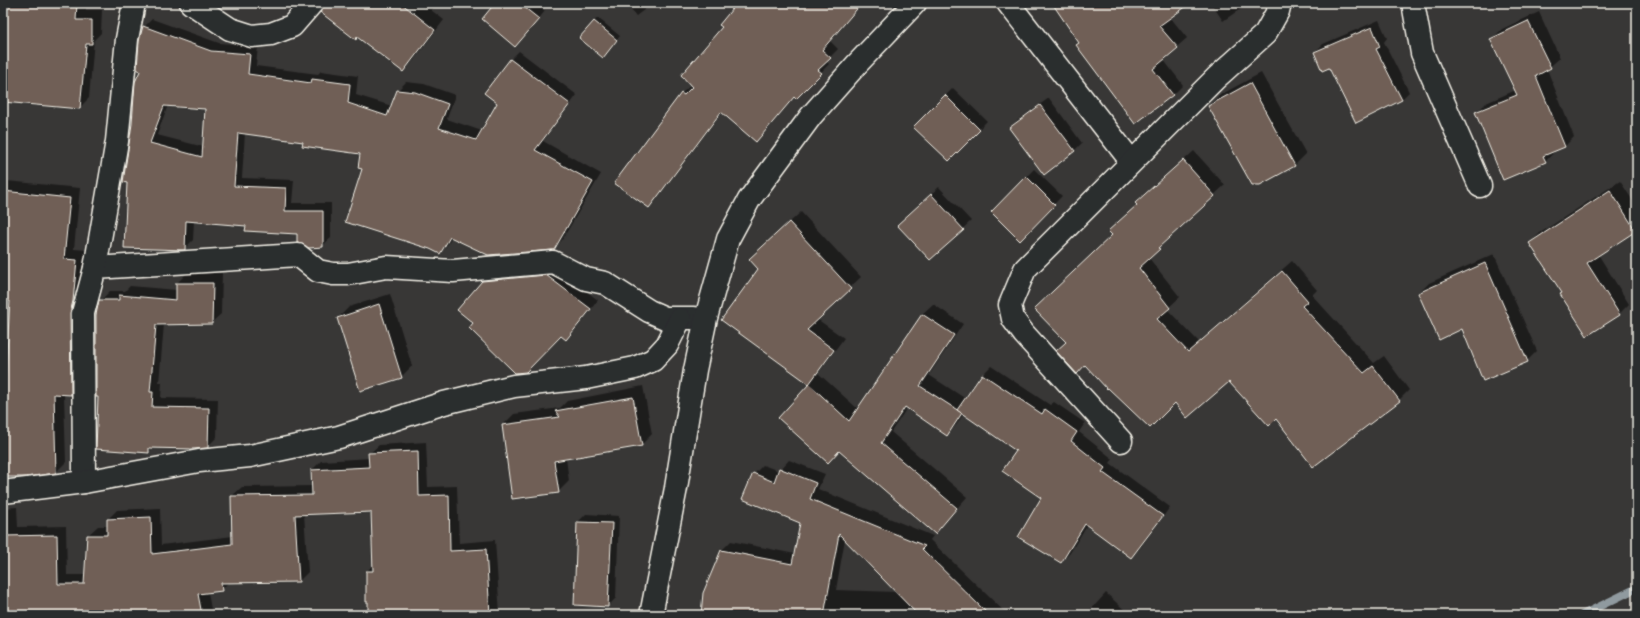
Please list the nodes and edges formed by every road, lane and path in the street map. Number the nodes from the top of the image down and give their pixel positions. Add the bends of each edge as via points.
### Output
1 (134, 3) edge
2 (191, 3) edge
3 (312, 3) edge
4 (915, 3) edge
5 (1008, 3) edge
6 (1280, 3) edge
7 (1413, 3) edge
8 (1132, 161) junction
9 (1480, 186) dead end
10 (95, 268) junction
11 (706, 318) junction
12 (680, 319) junction
13 (1121, 441) dead end
14 (84, 482) junction
15 (3, 492) edge
16 (651, 615) edge

1 - 10 street via 127,39 117,141
2 - 3 street via 230,29 252,36 271,34 292,26
4 - 11 street via 811,116 748,200 728,239
5 - 8 street
6 - 8 street via 1264,34
7 - 9 street via 1422,53
8 - 13 street via 1025,269 1010,305 1013,319 1024,334
10 - 12 street via 298,255 318,271 333,274 386,267 453,270 553,262 586,279 605,283 649,311 665,318
10 - 14 street via 83,312
11 - 12 street
11 - 16 street via 694,370 676,488
12 - 14 street via 667,345 653,360 635,368 586,378 514,386 444,403 339,437 250,456 199,461
14 - 15 street

